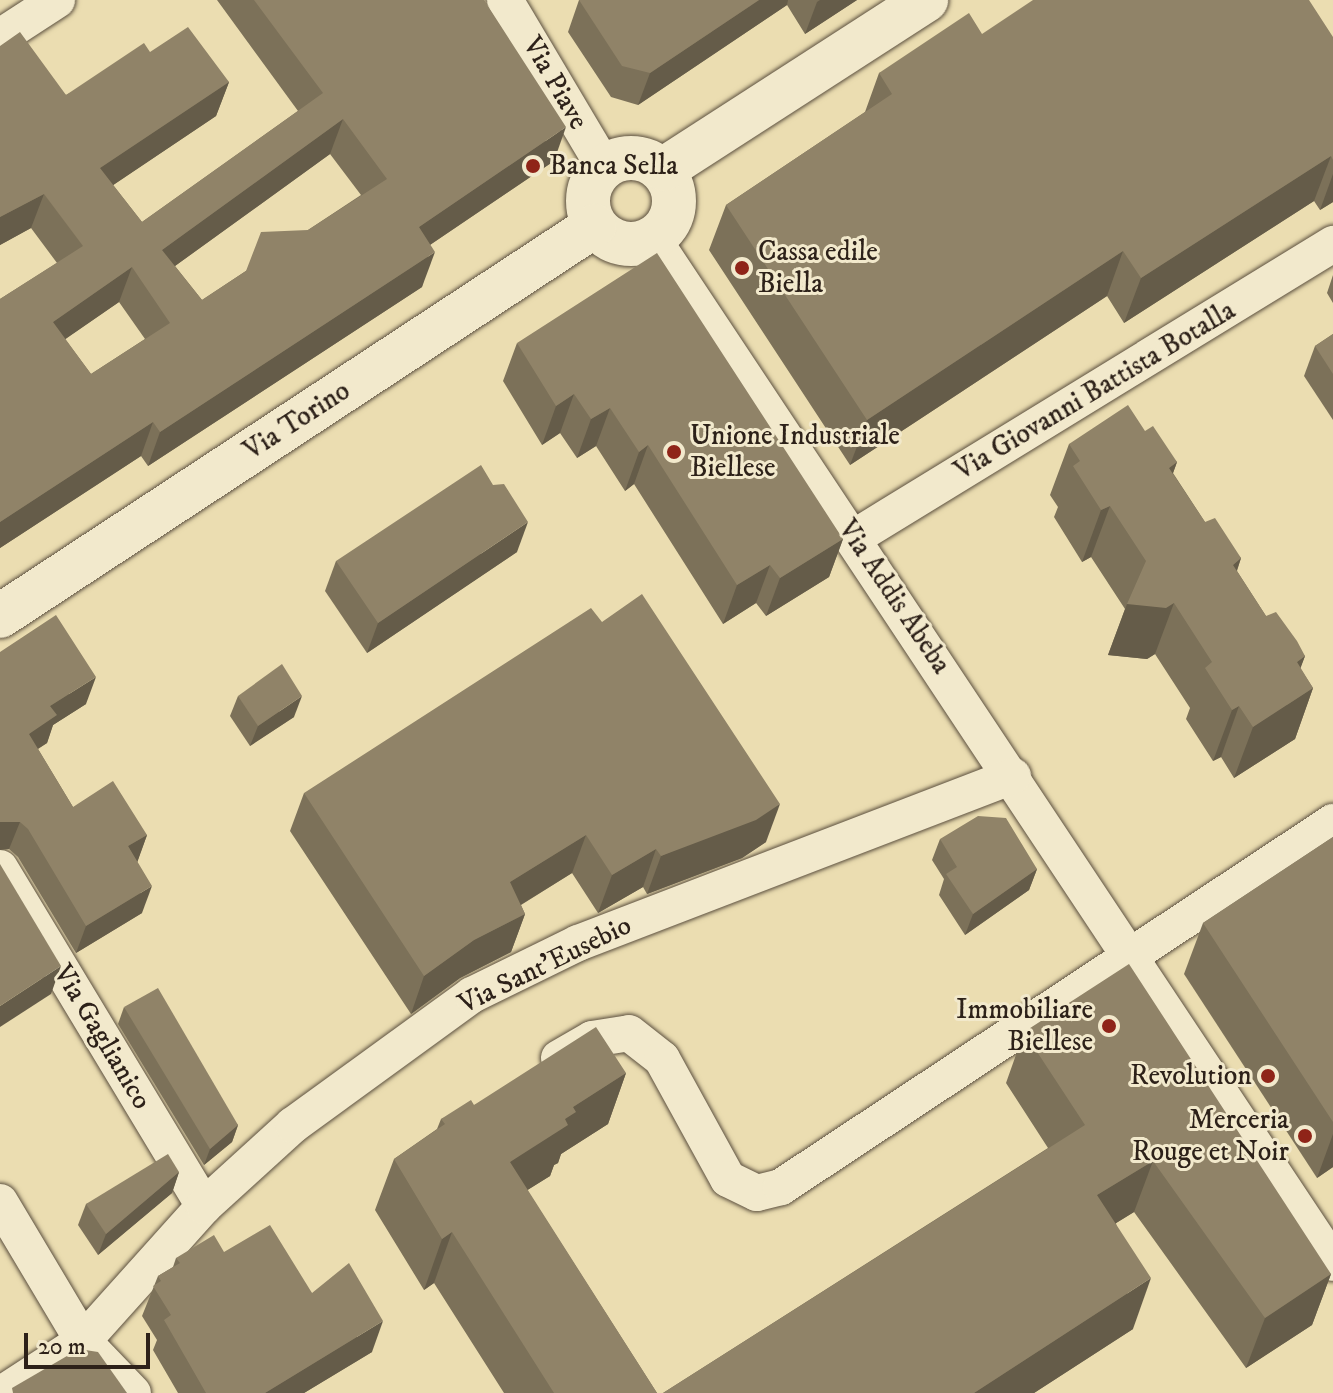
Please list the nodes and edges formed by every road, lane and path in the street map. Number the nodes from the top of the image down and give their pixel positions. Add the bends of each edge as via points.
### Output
1 (57, 0) edge
2 (505, 0) edge
3 (926, 0) edge
4 (0, 37) edge
5 (604, 167) junction
6 (664, 169) junction
7 (594, 226) junction
8 (653, 239) junction
9 (1333, 244) edge
10 (855, 537) junction
11 (0, 616) edge
12 (1013, 776) junction
13 (1333, 822) edge
14 (0, 868) edge
15 (1133, 956) junction
16 (532, 1075) edge
17 (0, 1202) edge
18 (204, 1206) junction
19 (1333, 1262) edge
20 (83, 1341) junction
21 (3, 1393) edge
22 (133, 1393) edge

1 - 4 street
2 - 5 street, Via Piave
3 - 6 street
5 - 6 street via 631,158
5 - 7 street via 588,194
6 - 8 street via 674,205 671,218
7 - 8 street via 603,236 628,245
7 - 11 street, Via Torino
8 - 10 street, Via Addis Abeba
9 - 10 street, Via Giovanni Battista Botalla
10 - 12 street, Via Addis Abeba
12 - 15 street, Via Addis Abeba
12 - 18 street, Via Sant'Eusebio via 578,943 472,995 293,1125
13 - 15 street
14 - 18 street, Via Gaglianico
15 - 16 street via 781,1187 757,1193 728,1179 662,1059 629,1033 592,1039
15 - 19 street, Via Addis Abeba
17 - 20 street
18 - 20 street, Via Sant'Eusebio
20 - 21 street, Via Sant'Eusebio
20 - 22 street

